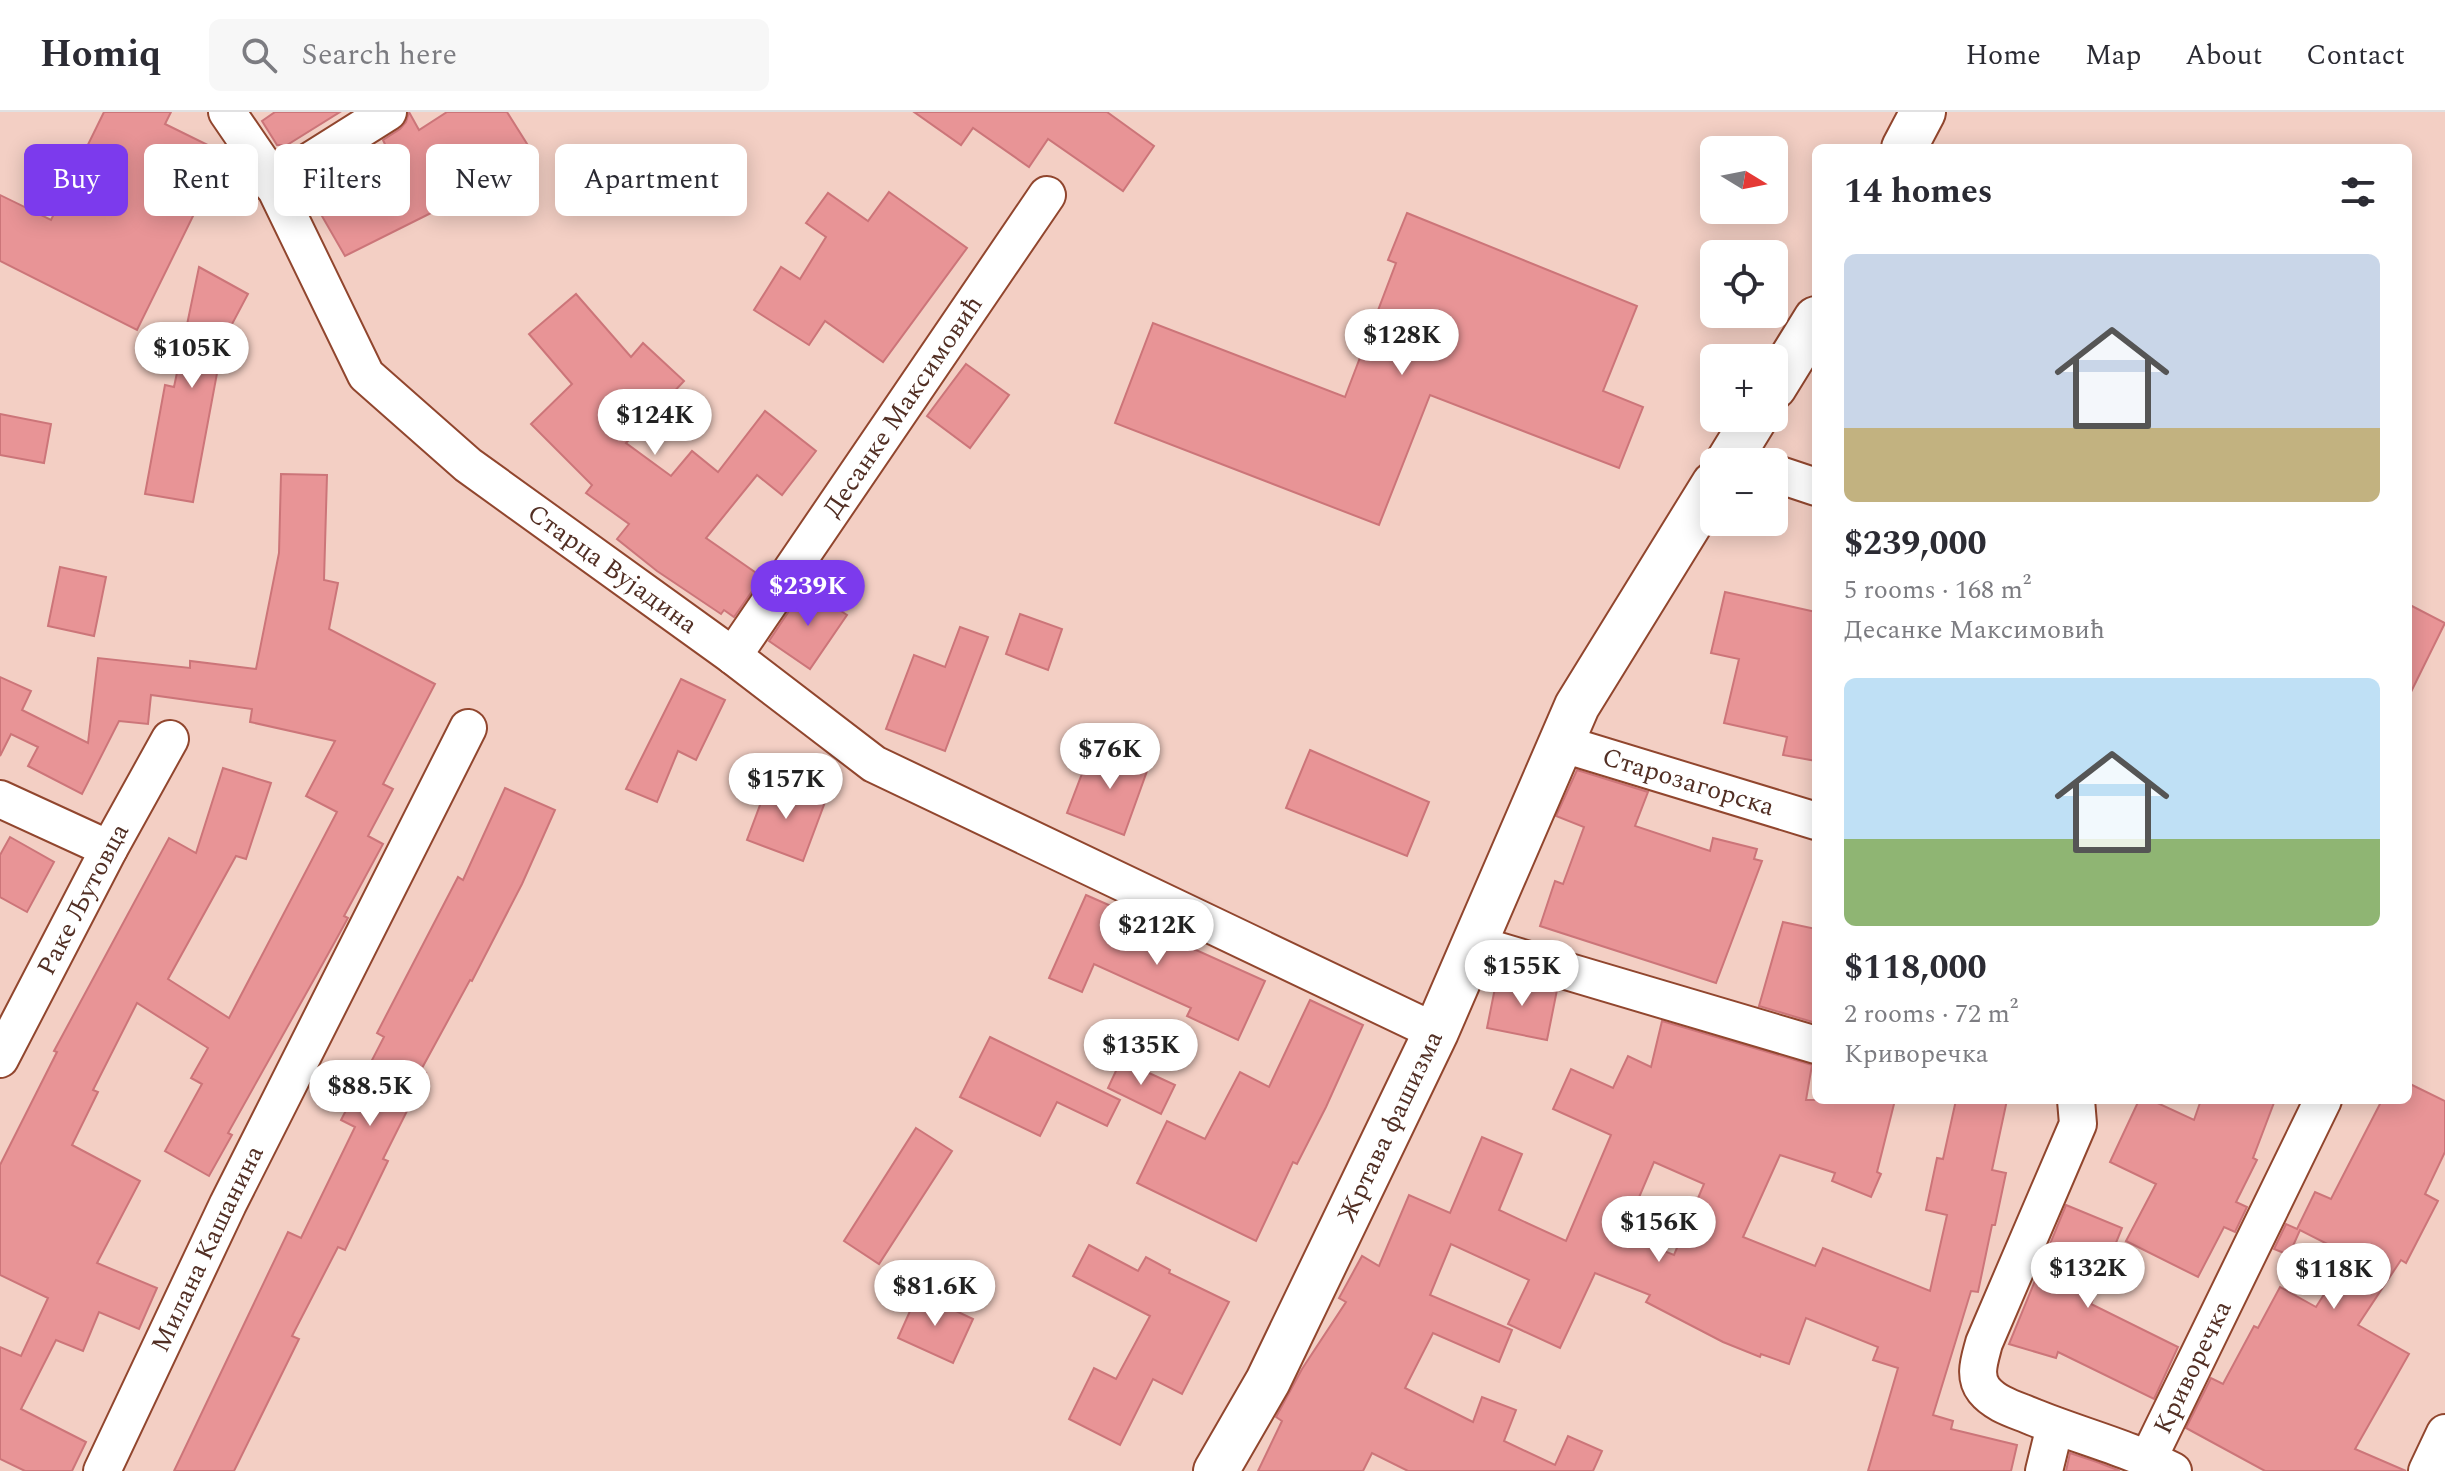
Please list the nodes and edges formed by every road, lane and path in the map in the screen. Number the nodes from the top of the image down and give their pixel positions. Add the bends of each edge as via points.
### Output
1 (227, 112) edge
2 (388, 112) edge
3 (1923, 112) edge
4 (1906, 144) edge
5 (272, 185) junction
6 (1047, 195) dead end
7 (1812, 325) edge
8 (1788, 364) edge
9 (1788, 478) edge
10 (1812, 486) edge
11 (1700, 511) edge
12 (733, 656) junction
13 (468, 728) dead end
14 (170, 739) dead end
15 (1560, 743) junction
16 (0, 799) edge
17 (1812, 820) edge
18 (109, 849) junction
19 (1475, 944) junction
20 (1436, 1032) junction
21 (1812, 1044) edge
22 (0, 1059) edge
23 (2076, 1104) edge
24 (2321, 1104) edge
25 (2055, 1426) junction
26 (2445, 1433) edge
27 (2161, 1465) edge
28 (102, 1471) edge
29 (1216, 1471) edge
30 (2044, 1471) edge
31 (2427, 1471) edge

1 - 5 street, Старца Вујадина
2 - 5 street
3 - 4 street
5 - 12 street, Старца Вујадина via 366,375 468,465
6 - 12 street, Десанке Максимовић
7 - 8 street
9 - 10 street
11 - 15 street, Жртава фашизма via 1577,706
12 - 20 street, Старца Вујадина via 874,764
13 - 28 street, Милана Кашанина via 228,1204
14 - 18 street, Раке Љутовца
15 - 17 street, Старозагорска
15 - 19 street, Жртава фашизма
16 - 18 street
18 - 22 street, Раке Љутовца
19 - 20 street, Жртава фашизма
19 - 21 street
20 - 29 street, Жртава фашизма via 1268,1381
23 - 25 street, Криворечка via 2078,1124 1977,1369 1983,1389 1999,1403
24 - 27 street, Криворечка
25 - 27 street, Криворечка
25 - 30 street
26 - 31 street

